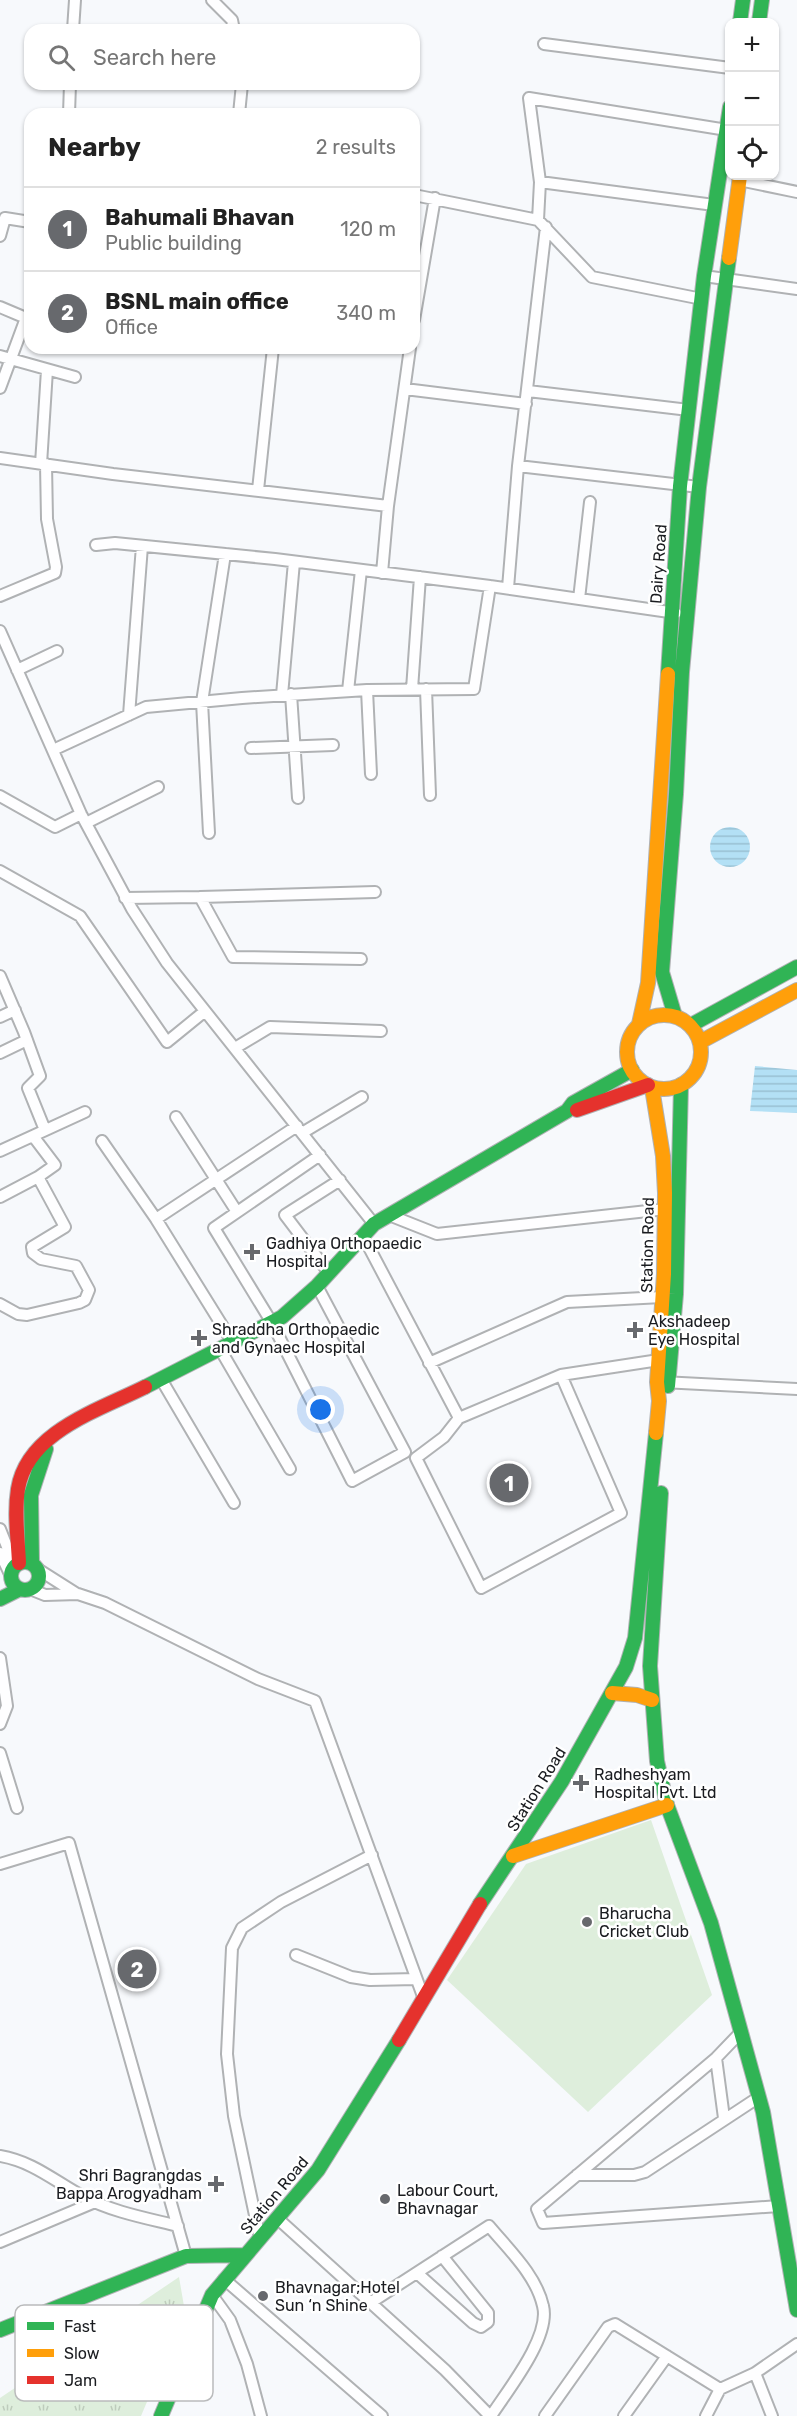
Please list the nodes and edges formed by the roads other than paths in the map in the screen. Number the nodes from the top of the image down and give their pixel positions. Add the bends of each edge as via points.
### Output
1 (75, 0) edge
2 (212, 0) edge
3 (739, 0) edge
4 (762, 0) edge
5 (740, 18) edge
6 (760, 18) edge
7 (73, 24) edge
8 (233, 24) edge
9 (544, 44) dead end
10 (725, 67) edge
11 (70, 90) edge
12 (241, 90) edge
13 (69, 108) edge
14 (240, 108) edge
15 (725, 129) edge
16 (725, 141) edge
17 (739, 180) edge
18 (747, 180) edge
19 (540, 182) junction
20 (797, 192) edge
21 (420, 196) edge
22 (435, 198) junction
23 (714, 205) junction
24 (2, 217) edge
25 (24, 221) edge
26 (542, 224) junction
27 (0, 236) edge
28 (704, 276) junction
29 (725, 279) junction
30 (420, 285) edge
31 (797, 289) edge
32 (702, 299) junction
33 (0, 307) edge
34 (24, 316) edge
35 (24, 324) edge
36 (272, 354) edge
37 (410, 354) edge
38 (5, 358) edge
39 (47, 370) junction
40 (75, 377) dead end
41 (0, 388) edge
42 (405, 389) junction
43 (528, 391) junction
44 (526, 404) junction
45 (689, 410) junction
46 (0, 458) edge
47 (44, 464) junction
48 (518, 466) junction
49 (680, 486) junction
50 (699, 487) junction
51 (258, 490) junction
52 (590, 502) dead end
53 (388, 506) junction
54 (96, 545) dead end
55 (142, 546) junction
56 (225, 554) junction
57 (294, 562) junction
58 (361, 570) junction
59 (382, 573) junction
60 (420, 578) junction
61 (490, 586) junction
62 (508, 588) junction
63 (0, 596) edge
64 (579, 599) junction
65 (670, 612) junction
66 (688, 614) junction
67 (0, 631) edge
68 (57, 651) dead end
69 (17, 670) junction
70 (412, 689) junction
71 (426, 689) junction
72 (367, 690) junction
73 (348, 691) junction
74 (287, 695) junction
75 (202, 702) junction
76 (129, 715) junction
77 (333, 745) dead end
78 (293, 746) junction
79 (251, 748) dead end
80 (53, 750) junction
81 (371, 774) dead end
82 (158, 787) dead end
83 (430, 795) dead end
84 (0, 796) edge
85 (298, 798) dead end
86 (84, 819) junction
87 (208, 833) dead end
88 (0, 871) edge
89 (375, 892) dead end
90 (200, 897) junction
91 (125, 898) junction
92 (361, 958) dead end
93 (797, 967) edge
94 (0, 976) edge
95 (797, 990) edge
96 (15, 1010) junction
97 (205, 1011) junction
98 (675, 1016) junction
99 (0, 1017) edge
100 (639, 1024) junction
101 (691, 1025) junction
102 (381, 1031) dead end
103 (27, 1040) junction
104 (700, 1042) junction
105 (235, 1048) junction
106 (0, 1053) edge
107 (632, 1070) junction
108 (681, 1085) junction
109 (650, 1087) junction
110 (362, 1097) dead end
111 (567, 1111) junction
112 (85, 1112) dead end
113 (176, 1117) dead end
114 (299, 1129) junction
115 (45, 1130) junction
116 (33, 1136) junction
117 (102, 1141) dead end
118 (0, 1151) edge
119 (320, 1155) junction
120 (38, 1177) junction
121 (216, 1178) junction
122 (340, 1180) junction
123 (0, 1197) edge
124 (666, 1209) junction
125 (237, 1212) junction
126 (389, 1215) junction
127 (156, 1219) junction
128 (374, 1224) junction
129 (363, 1236) junction
130 (329, 1274) junction
131 (317, 1286) junction
132 (662, 1297) junction
133 (0, 1304) edge
134 (272, 1323) junction
135 (227, 1346) junction
136 (659, 1360) junction
137 (429, 1363) junction
138 (561, 1375) junction
139 (161, 1379) junction
140 (663, 1382) junction
141 (797, 1389) edge
142 (459, 1418) junction
143 (291, 1469) dead end
144 (234, 1503) dead end
145 (0, 1528) edge
146 (0, 1553) edge
147 (19, 1576) edge
148 (78, 1594) junction
149 (0, 1599) edge
150 (0, 1658) edge
151 (612, 1693) junction
152 (652, 1700) junction
153 (0, 1724) edge
154 (0, 1753) edge
155 (667, 1805) junction
156 (17, 1808) dead end
157 (372, 1855) junction
158 (513, 1856) junction
159 (0, 1864) edge
160 (296, 1955) dead end
161 (416, 1978) junction
162 (424, 1999) junction
163 (741, 2032) junction
164 (716, 2058) junction
165 (759, 2097) junction
166 (724, 2118) junction
167 (0, 2156) edge
168 (577, 2175) junction
169 (95, 2202) junction
170 (779, 2206) junction
171 (277, 2218) junction
172 (178, 2226) junction
173 (260, 2239) junction
174 (0, 2242) edge
175 (246, 2255) junction
176 (186, 2256) junction
177 (442, 2256) junction
178 (417, 2273) junction
179 (224, 2279) junction
180 (212, 2295) junction
181 (370, 2303) junction
182 (63, 2305) edge
183 (208, 2305) edge
184 (797, 2310) edge
185 (15, 2324) edge
186 (0, 2330) edge
187 (797, 2344) edge
188 (667, 2356) junction
189 (755, 2373) junction
190 (720, 2389) junction
191 (167, 2401) edge
192 (161, 2416) edge
193 (261, 2416) edge
194 (382, 2416) edge
195 (490, 2416) edge
196 (545, 2416) edge
197 (624, 2416) edge
198 (706, 2416) edge
199 (772, 2416) edge

1 - 7 street
2 - 8 street
3 - 5 main road
4 - 6 main road
9 - 10 street
11 - 13 street
12 - 14 street
15 - 19 street via 529,98
16 - 23 main road, Dairy Road
17 - 29 main road, Dairy Road
18 - 20 street
19 - 23 street
19 - 26 street
21 - 22 street
22 - 26 street
22 - 30 street
23 - 28 main road, Dairy Road
24 - 25 street
24 - 27 street
26 - 32 street via 592,277
26 - 43 street
28 - 29 street
28 - 32 main road, Dairy Road
29 - 31 street
29 - 50 main road, Dairy Road
32 - 45 main road, Dairy Road
33 - 34 street
35 - 38 street
36 - 51 street
37 - 42 street
38 - 39 street
38 - 41 street
39 - 40 street
39 - 47 street
42 - 44 street
42 - 53 street
43 - 44 street
43 - 45 street
44 - 48 street
45 - 49 main road, Dairy Road
46 - 47 street
47 - 51 street
47 - 63 street via 55,573
48 - 49 street
48 - 62 street
49 - 50 street
49 - 65 main road, Dairy Road
50 - 66 main road, Dairy Road
51 - 53 street
52 - 64 street
53 - 59 street
54 - 55 street
55 - 56 street
55 - 76 street
56 - 57 street
56 - 75 street
57 - 58 street
57 - 74 street
58 - 59 street
58 - 73 street
59 - 60 street
60 - 61 street
60 - 70 street
61 - 62 street
61 - 71 street via 474,689
62 - 64 street
64 - 65 street
65 - 66 street
65 - 100 main road, Dairy Road via 648,984
66 - 98 main road, Dairy Road via 662,972
67 - 69 street
68 - 69 street
69 - 80 street
70 - 71 street
70 - 72 street
71 - 83 street
72 - 73 street
72 - 81 street
73 - 74 street
74 - 75 street
74 - 78 street
75 - 76 street via 146,707
75 - 87 street
76 - 80 street
77 - 78 street
78 - 79 street
78 - 85 street
80 - 86 street
82 - 86 street
84 - 86 street via 55,827
86 - 91 street
88 - 97 street via 80,916 167,1042
89 - 90 street
90 - 91 street
90 - 92 street via 233,957
91 - 97 street via 167,963
93 - 101 main road
94 - 96 street
95 - 104 main road
96 - 99 street
96 - 103 street
97 - 105 street
98 - 100 main road via 656,1016
98 - 101 main road
100 - 107 main road via 627,1046
101 - 104 main road
102 - 105 street via 270,1027
103 - 106 street
103 - 115 street via 40,1076 28,1088
104 - 108 main road via 698,1067
105 - 114 street
107 - 109 main road
107 - 111 main road via 573,1103
108 - 109 main road via 669,1089
108 - 140 main road via 676,1294
109 - 111 main road
109 - 124 main road, Station Road via 662,1142
110 - 114 street
111 - 126 main road
112 - 115 street
113 - 121 street
114 - 119 street
114 - 121 street
115 - 116 street
116 - 118 street
116 - 120 street via 56,1166
117 - 127 street
119 - 122 street
119 - 125 street
120 - 123 street
120 - 133 street via 65,1227 32,1247 33,1253 41,1259 76,1266 89,1290 79,1303 27,1315
121 - 125 street
121 - 127 street
122 - 128 street
122 - 130 street via 285,1215
124 - 126 street via 436,1234
124 - 132 main road, Station Road
125 - 134 street via 214,1228
126 - 128 main road
127 - 135 street
128 - 129 main road
129 - 130 main road
129 - 137 street
130 - 131 main road
131 - 134 main road
131 - 134 street via 405,1452 352,1481
132 - 136 main road, Station Road
132 - 137 street via 567,1302
134 - 135 main road
135 - 139 main road
135 - 143 street
136 - 138 street
136 - 140 main road, Station Road
137 - 142 street
138 - 142 street
138 - 142 street via 621,1513 481,1588 416,1458 444,1437
139 - 144 street
139 - 147 main road via 52,1434 25,1466 16,1506
140 - 141 street
140 - 151 main road, Station Road via 635,1638
140 - 152 main road via 650,1666
145 - 147 street
146 - 147 street
147 - 148 street
147 - 148 street via 45,1594
147 - 149 main road
148 - 157 street via 105,1603 258,1679 315,1701
150 - 153 street via 7,1706
151 - 152 main road
151 - 158 main road, Station Road
152 - 155 main road via 657,1761
154 - 156 street
155 - 158 main road
155 - 163 main road via 711,1923
157 - 161 street
157 - 173 street via 281,1902 242,1928 232,1948 226,2054 234,2116
158 - 162 main road, Station Road via 465,1927
159 - 172 street via 69,1843
160 - 161 street via 351,1977
161 - 162 street
162 - 171 main road, Station Road via 318,2170
163 - 164 street
163 - 165 main road
164 - 166 street
164 - 168 street
165 - 166 street
165 - 170 main road
166 - 168 street via 640,2174
167 - 169 street via 22,2160
168 - 170 street via 537,2209 543,2223
169 - 172 street via 128,2215
169 - 174 street
170 - 184 main road
171 - 173 main road, Station Road
171 - 181 street
172 - 176 street
173 - 175 main road, Station Road
175 - 176 main road
175 - 179 main road, Station Road
176 - 182 main road
177 - 178 street
177 - 178 street via 488,2313 485,2325 473,2323
177 - 195 street via 489,2226 529,2274 544,2307 540,2340
178 - 181 street
179 - 180 main road, Station Road
179 - 194 street
180 - 183 main road, Station Road
180 - 193 street via 230,2320
181 - 195 street
185 - 186 main road
187 - 189 street
188 - 190 street
188 - 196 street via 611,2325
188 - 197 street
189 - 190 street
189 - 199 street
190 - 198 street
191 - 192 main road, Station Road

